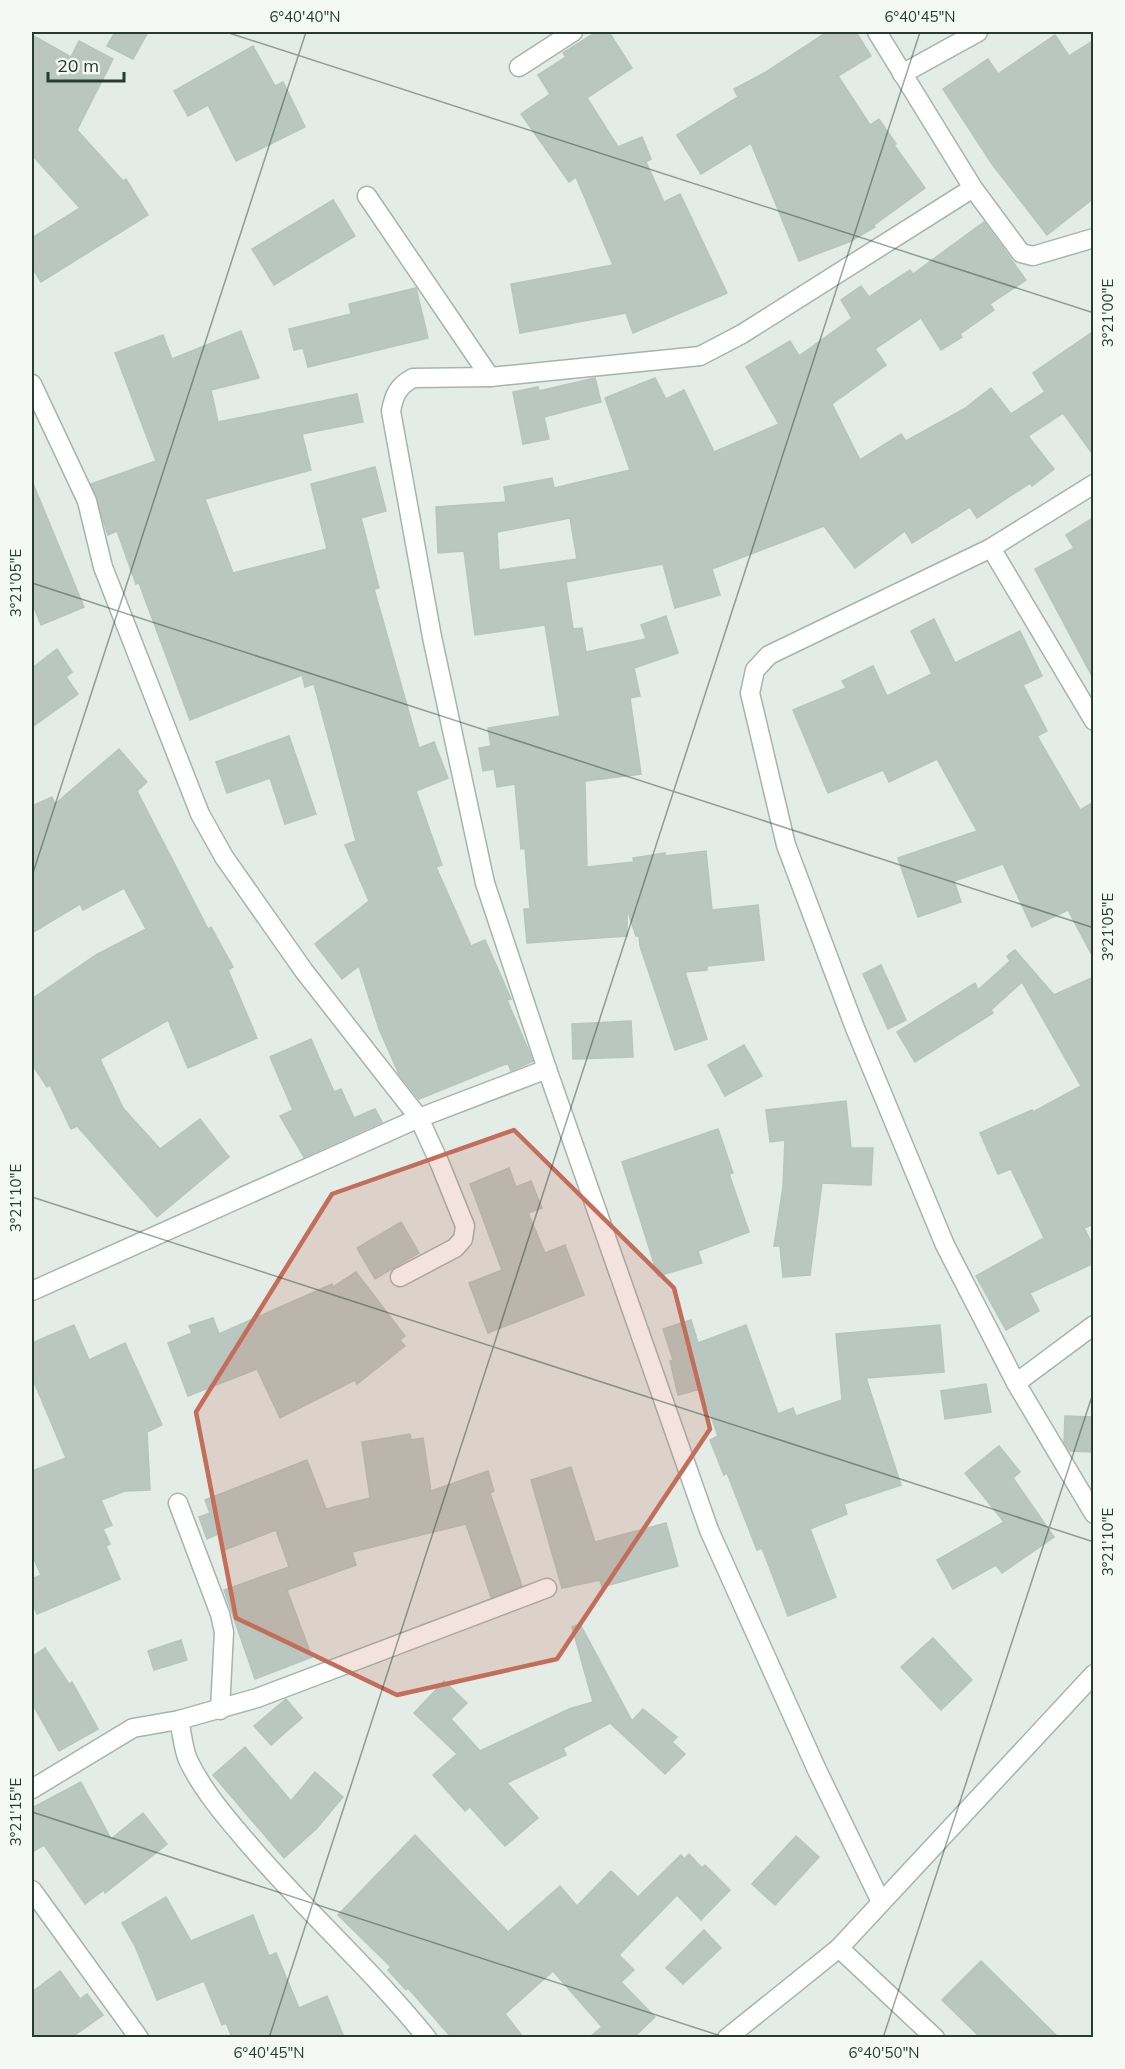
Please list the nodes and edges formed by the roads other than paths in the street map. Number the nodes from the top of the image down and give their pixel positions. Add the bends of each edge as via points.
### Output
1 (573, 32) edge
2 (877, 32) edge
3 (978, 32) edge
4 (519, 67) dead end
5 (902, 74) junction
6 (973, 188) junction
7 (367, 196) dead end
8 (1094, 238) edge
9 (490, 377) junction
10 (32, 384) edge
11 (1094, 484) edge
12 (991, 548) junction
13 (1094, 721) edge
14 (547, 1069) junction
15 (419, 1118) junction
16 (400, 1277) dead end
17 (32, 1291) edge
18 (1094, 1325) edge
19 (1016, 1383) junction
20 (178, 1503) dead end
21 (1094, 1514) edge
22 (547, 1588) dead end
23 (1094, 1674) edge
24 (220, 1710) junction
25 (179, 1720) junction
26 (32, 1789) edge
27 (32, 1890) edge
28 (881, 1902) junction
29 (839, 1948) junction
30 (139, 2037) edge
31 (427, 2037) edge
32 (727, 2037) edge
33 (935, 2037) edge

1 - 4 street
2 - 5 street
3 - 5 street
5 - 6 street
6 - 8 street via 1021,253 1033,256
6 - 9 street via 742,334 700,356
7 - 9 street
9 - 14 street via 413,378 394,395 390,411 432,637 485,883
10 - 15 street via 87,501 103,567 200,814 224,857 303,971
11 - 12 street
12 - 13 street
12 - 19 street via 769,656 755,670 750,693 786,845 855,1028 945,1245
14 - 15 street
14 - 28 street via 709,1530
15 - 16 street via 465,1226 463,1239 456,1248
15 - 17 street
18 - 19 street
19 - 21 street
20 - 24 street via 224,1632
22 - 24 street
23 - 28 street
24 - 25 street
25 - 26 street via 133,1728
25 - 31 street via 187,1758 228,1820
27 - 30 street
28 - 29 street
29 - 32 street
29 - 33 street

